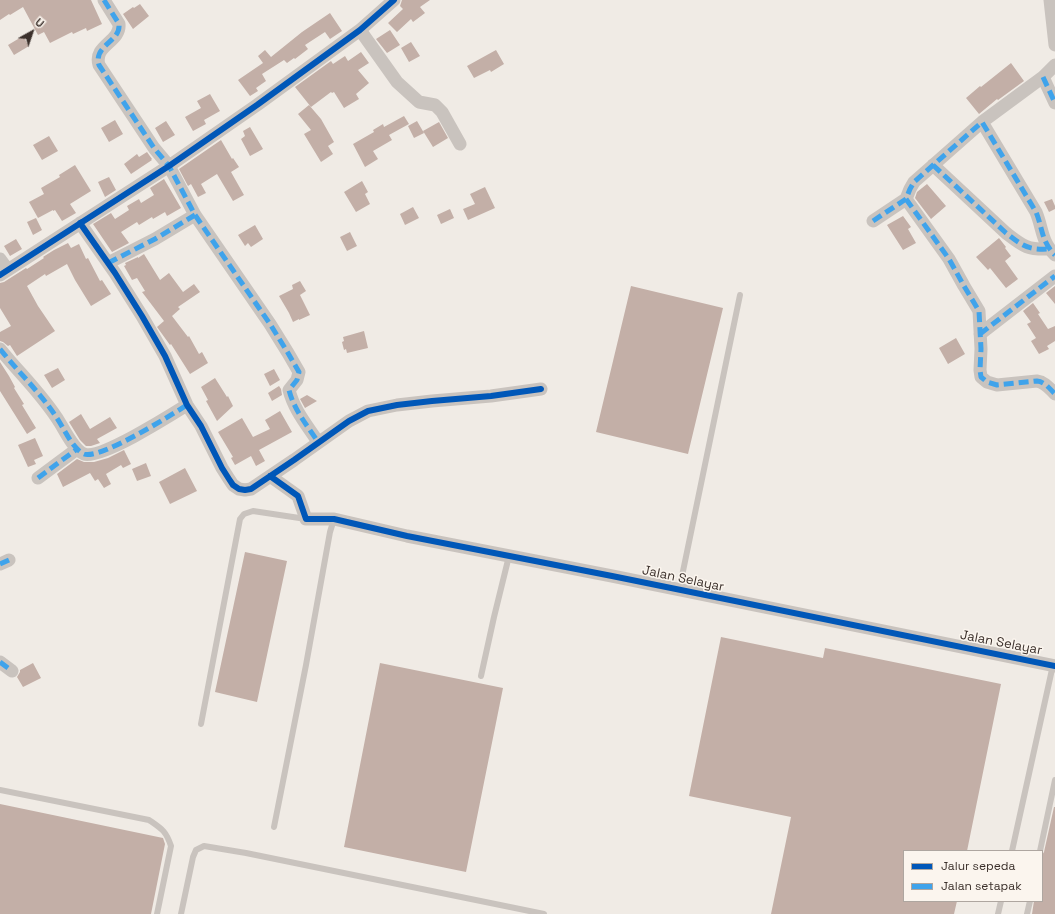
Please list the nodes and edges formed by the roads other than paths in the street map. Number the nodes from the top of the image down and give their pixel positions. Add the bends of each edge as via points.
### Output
1 (104, 0) edge
2 (394, 0) edge
3 (1050, 0) edge
4 (360, 30) junction
5 (1055, 45) edge
6 (1055, 65) edge
7 (1043, 77) junction
8 (1055, 103) edge
9 (982, 122) junction
10 (460, 144) dead end
11 (933, 165) junction
12 (169, 166) junction
13 (906, 199) junction
14 (195, 215) junction
15 (873, 221) dead end
16 (80, 223) junction
17 (1052, 252) edge
18 (0, 259) edge
19 (108, 263) junction
20 (4, 272) edge
21 (1055, 276) edge
22 (740, 295) dead end
23 (980, 334) junction
24 (0, 349) edge
25 (541, 389) dead end
26 (1055, 394) edge
27 (188, 405) junction
28 (318, 442) junction
29 (77, 449) junction
30 (270, 476) junction
31 (38, 478) dead end
32 (306, 519) junction
33 (334, 519) junction
34 (509, 556) junction
35 (682, 590) junction
36 (0, 662) edge
37 (1054, 663) edge
38 (12, 671) dead end
39 (481, 676) dead end
40 (201, 724) dead end
41 (1055, 780) edge
42 (0, 790) edge
43 (274, 827) dead end
44 (1012, 850) edge
45 (1040, 850) edge
46 (1001, 902) edge
47 (1030, 902) edge
48 (157, 914) edge
49 (181, 914) edge
50 (544, 914) edge
51 (998, 914) edge
52 (1027, 914) edge

1 - 12 street via 119,28 117,34 99,53 99,64 154,148
2 - 4 street
3 - 5 street
4 - 10 street via 397,82 419,102 435,105 442,112
4 - 12 street
6 - 7 street
7 - 8 street
7 - 9 street
9 - 11 street
9 - 17 street via 1036,212 1045,243
11 - 13 street via 914,182
11 - 17 street via 1006,233 1032,249
12 - 14 street
12 - 16 street
13 - 15 street
13 - 23 street via 949,259 979,310
14 - 19 street
14 - 28 street via 270,324 299,372 289,390 291,399
16 - 19 street
16 - 20 street
18 - 20 street
19 - 27 street via 165,356
21 - 23 street
22 - 35 lane via 682,576
23 - 26 street via 980,370 986,382 997,385 1037,381 1045,384
24 - 29 street via 42,398
25 - 28 street via 377,408 349,420
27 - 29 street via 141,433 97,453 89,455
27 - 30 street via 233,485 239,489 250,489
28 - 30 street
29 - 31 street
30 - 32 street via 298,496
32 - 33 street, Jalan Selayar
32 - 40 lane, Jalan Selayar via 253,511 244,514 240,519
33 - 34 street, Jalan Selayar
33 - 43 lane
34 - 35 street, Jalan Selayar
34 - 39 lane
35 - 37 street, Jalan Selayar
36 - 38 street
37 - 44 lane
41 - 45 lane
42 - 48 lane via 149,820 162,829 171,846
46 - 51 lane
47 - 52 lane
49 - 50 lane via 192,857 196,850 204,846

